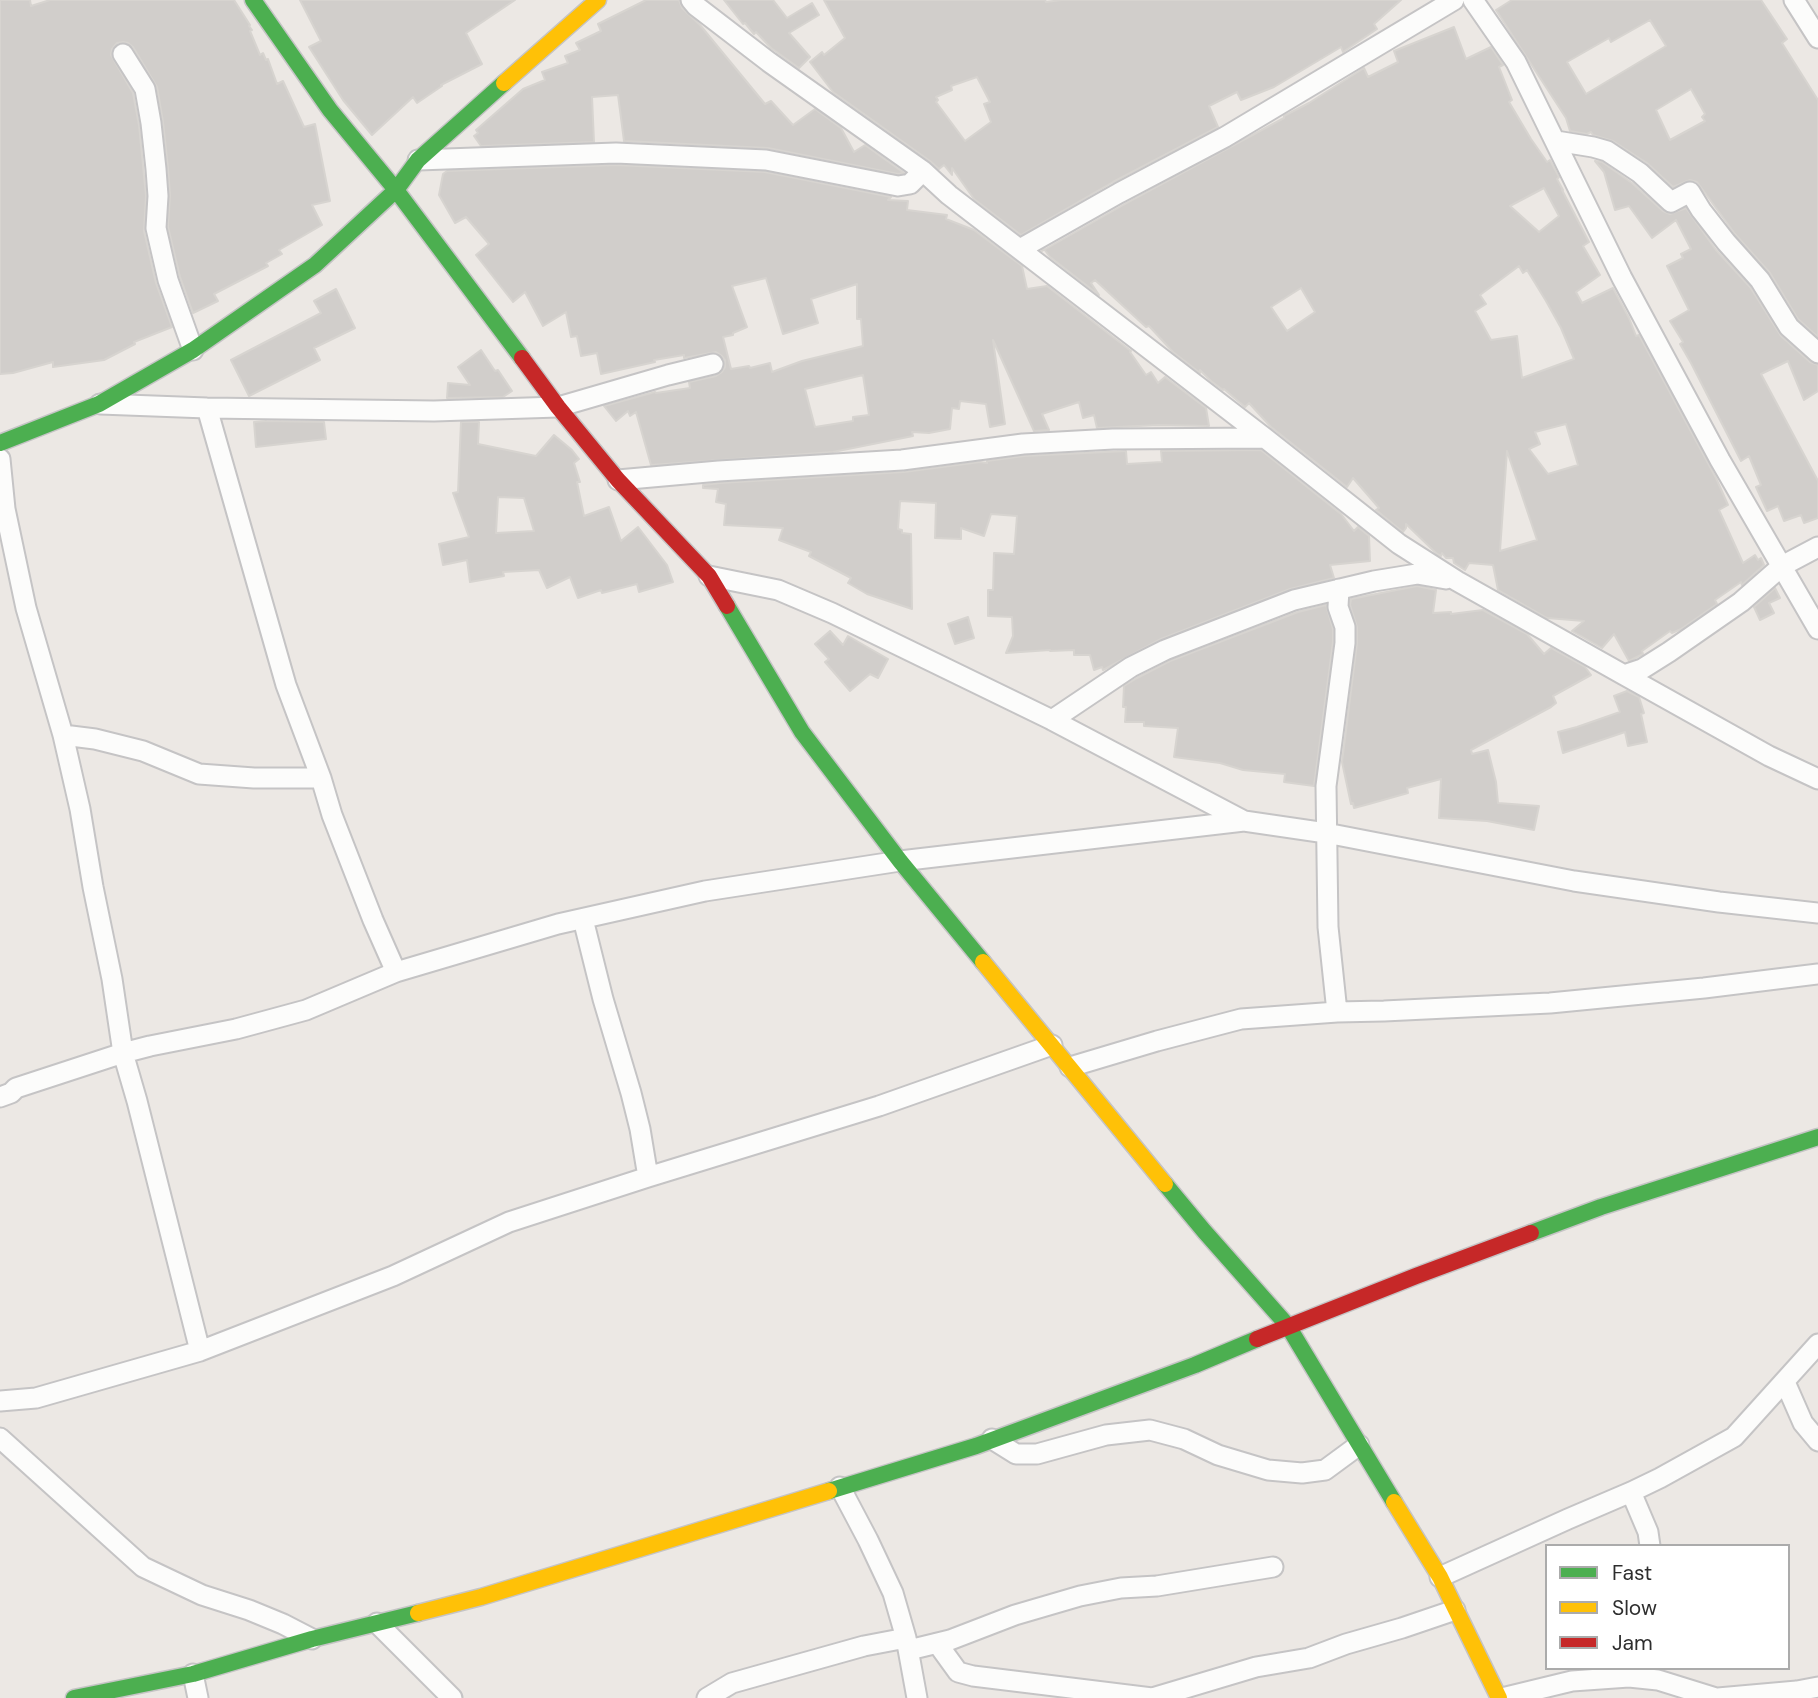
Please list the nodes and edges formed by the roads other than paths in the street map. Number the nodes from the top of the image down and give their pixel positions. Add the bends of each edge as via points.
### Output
1 (253, 0) edge
2 (598, 0) edge
3 (691, 0) edge
4 (1454, 0) edge
5 (1473, 0) edge
6 (1794, 0) edge
7 (1816, 30) edge
8 (123, 54) dead end
9 (1556, 141) junction
10 (418, 160) junction
11 (923, 171) junction
12 (396, 190) junction
13 (1020, 249) junction
14 (193, 350) junction
15 (1818, 353) edge
16 (713, 364) dead end
17 (99, 404) junction
18 (558, 407) junction
19 (207, 408) junction
20 (1265, 438) junction
21 (0, 443) edge
22 (0, 459) edge
23 (618, 480) junction
24 (1818, 547) edge
25 (1782, 566) junction
26 (709, 576) junction
27 (1457, 582) junction
28 (1339, 589) junction
29 (1818, 629) edge
30 (1624, 676) junction
31 (1052, 720) junction
32 (63, 736) junction
33 (321, 778) junction
34 (1818, 779) edge
35 (1244, 821) junction
36 (1326, 833) junction
37 (900, 861) junction
38 (1818, 913) edge
39 (583, 919) junction
40 (396, 972) junction
41 (1818, 974) edge
42 (1337, 1012) junction
43 (1052, 1045) junction
44 (123, 1054) junction
45 (1070, 1067) junction
46 (0, 1097) edge
47 (1818, 1137) edge
48 (648, 1177) junction
49 (1288, 1326) junction
50 (1818, 1344) edge
51 (200, 1351) junction
52 (1785, 1382) junction
53 (0, 1401) edge
54 (0, 1438) edge
55 (992, 1439) junction
56 (1818, 1441) edge
57 (1359, 1445) junction
58 (840, 1487) junction
59 (1631, 1492) junction
60 (1650, 1544) edge
61 (1273, 1567) dead end
62 (1440, 1577) junction
63 (1455, 1610) junction
64 (377, 1623) junction
65 (312, 1639) junction
66 (937, 1643) junction
67 (907, 1644) junction
68 (193, 1674) junction
69 (1657, 1674) edge
70 (1818, 1687) edge
71 (74, 1698) edge
72 (198, 1698) edge
73 (452, 1698) edge
74 (707, 1698) edge
75 (917, 1698) edge
76 (1501, 1698) edge
77 (1717, 1698) edge

1 - 12 street via 330,110
2 - 10 street
3 - 11 street via 769,62
4 - 13 street via 1225,136
5 - 9 street via 1516,62
6 - 7 street
8 - 14 street via 145,89 156,169 156,228 168,280
9 - 15 street via 1606,151 1640,173 1671,202 1690,192 1760,281 1789,327
9 - 25 street via 1622,278
10 - 11 street via 616,153 766,160 898,186 910,184
10 - 12 street
11 - 13 street
12 - 14 street via 315,265
12 - 18 street
13 - 20 street
14 - 17 street
16 - 18 street
17 - 19 street
17 - 21 street
18 - 19 street via 433,411
18 - 23 street
19 - 33 street via 286,685
20 - 23 street via 1036,443 902,460
20 - 27 street via 1399,544
22 - 32 street via 5,509 26,608
23 - 26 street
24 - 25 street
25 - 29 street
25 - 30 street via 1741,602 1669,652
26 - 31 street via 779,590
26 - 37 street via 802,732
27 - 28 street via 1417,574
27 - 30 street
28 - 31 street via 1294,600 1165,650
28 - 36 street via 1345,643 1326,786
30 - 34 street
31 - 35 street
32 - 33 street via 143,751 199,774
32 - 44 street
33 - 40 street
35 - 36 street
35 - 37 street
36 - 38 street via 1574,881
36 - 42 street via 1328,927
37 - 39 street via 705,891
37 - 43 street
39 - 40 street
39 - 48 street via 631,1093
40 - 44 street via 306,1010
41 - 42 street via 1550,1003
42 - 45 street via 1241,1019
43 - 45 street
43 - 48 street via 879,1106
44 - 46 street
44 - 51 street
45 - 49 street
47 - 49 street via 1601,1208
48 - 51 street via 509,1222 393,1276
49 - 55 street via 1195,1366
49 - 57 street
50 - 52 street
51 - 53 street via 36,1398
52 - 56 street via 1803,1423
52 - 59 street via 1734,1437
54 - 65 street via 143,1567
55 - 57 street via 1016,1454 1037,1454 1106,1435 1150,1430 1268,1470 1302,1473 1325,1470
55 - 58 street
57 - 62 street
58 - 64 street via 481,1597
58 - 67 street via 893,1593
59 - 60 street
59 - 62 street
61 - 66 street via 1080,1596
62 - 63 street
63 - 66 street via 1309,1658 1256,1667 1152,1698 973,1676 958,1672
63 - 76 street
64 - 65 street
64 - 73 street
65 - 68 street
66 - 67 street
67 - 74 street via 864,1646 732,1683
67 - 75 street
68 - 71 street
68 - 72 street
69 - 76 street via 1572,1681
69 - 77 street
70 - 77 street

